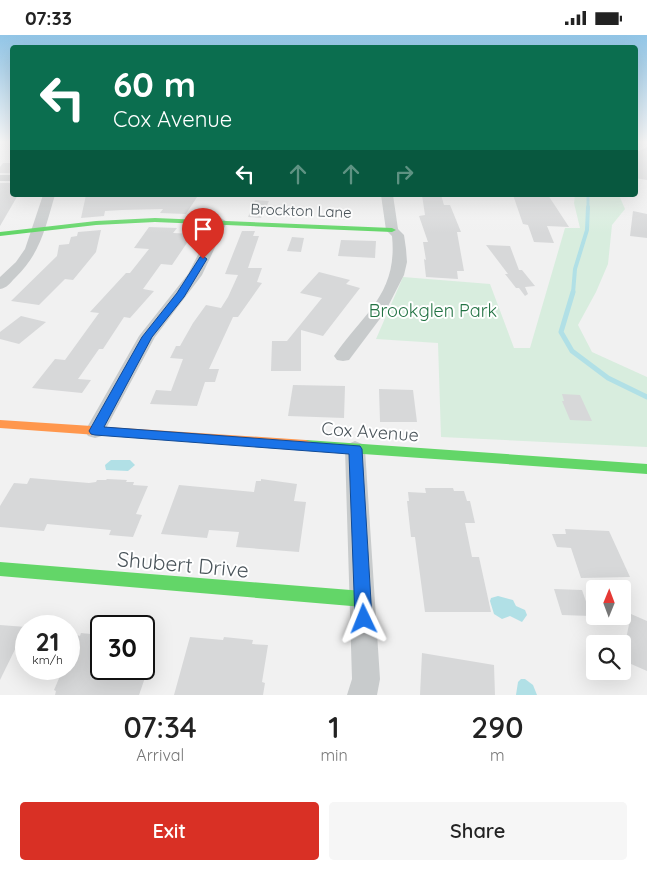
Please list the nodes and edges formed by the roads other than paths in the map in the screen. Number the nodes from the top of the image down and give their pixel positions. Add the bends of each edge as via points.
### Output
1 (48, 197) edge
2 (387, 197) edge
3 (221, 223) junction
4 (39, 229) junction
5 (392, 230) junction
6 (0, 234) edge
7 (0, 285) edge
8 (343, 355) dead end
9 (0, 424) edge
10 (95, 431) junction
11 (355, 449) junction
12 (647, 469) edge
13 (0, 569) edge
14 (363, 599) junction
15 (362, 695) edge

1 - 4 street
2 - 5 street
3 - 4 street, Brockton Lane via 124,220
3 - 5 street, Brockton Lane
3 - 10 street via 195,275 147,337
4 - 6 street, Brockton Lane
4 - 7 street via 32,249 21,265
5 - 8 street via 398,235 400,261 393,286
9 - 10 street, Cox Avenue
10 - 11 street, Cox Avenue
11 - 12 street, Cox Avenue
11 - 14 street
13 - 14 street, Shubert Drive
14 - 15 street via 366,679

